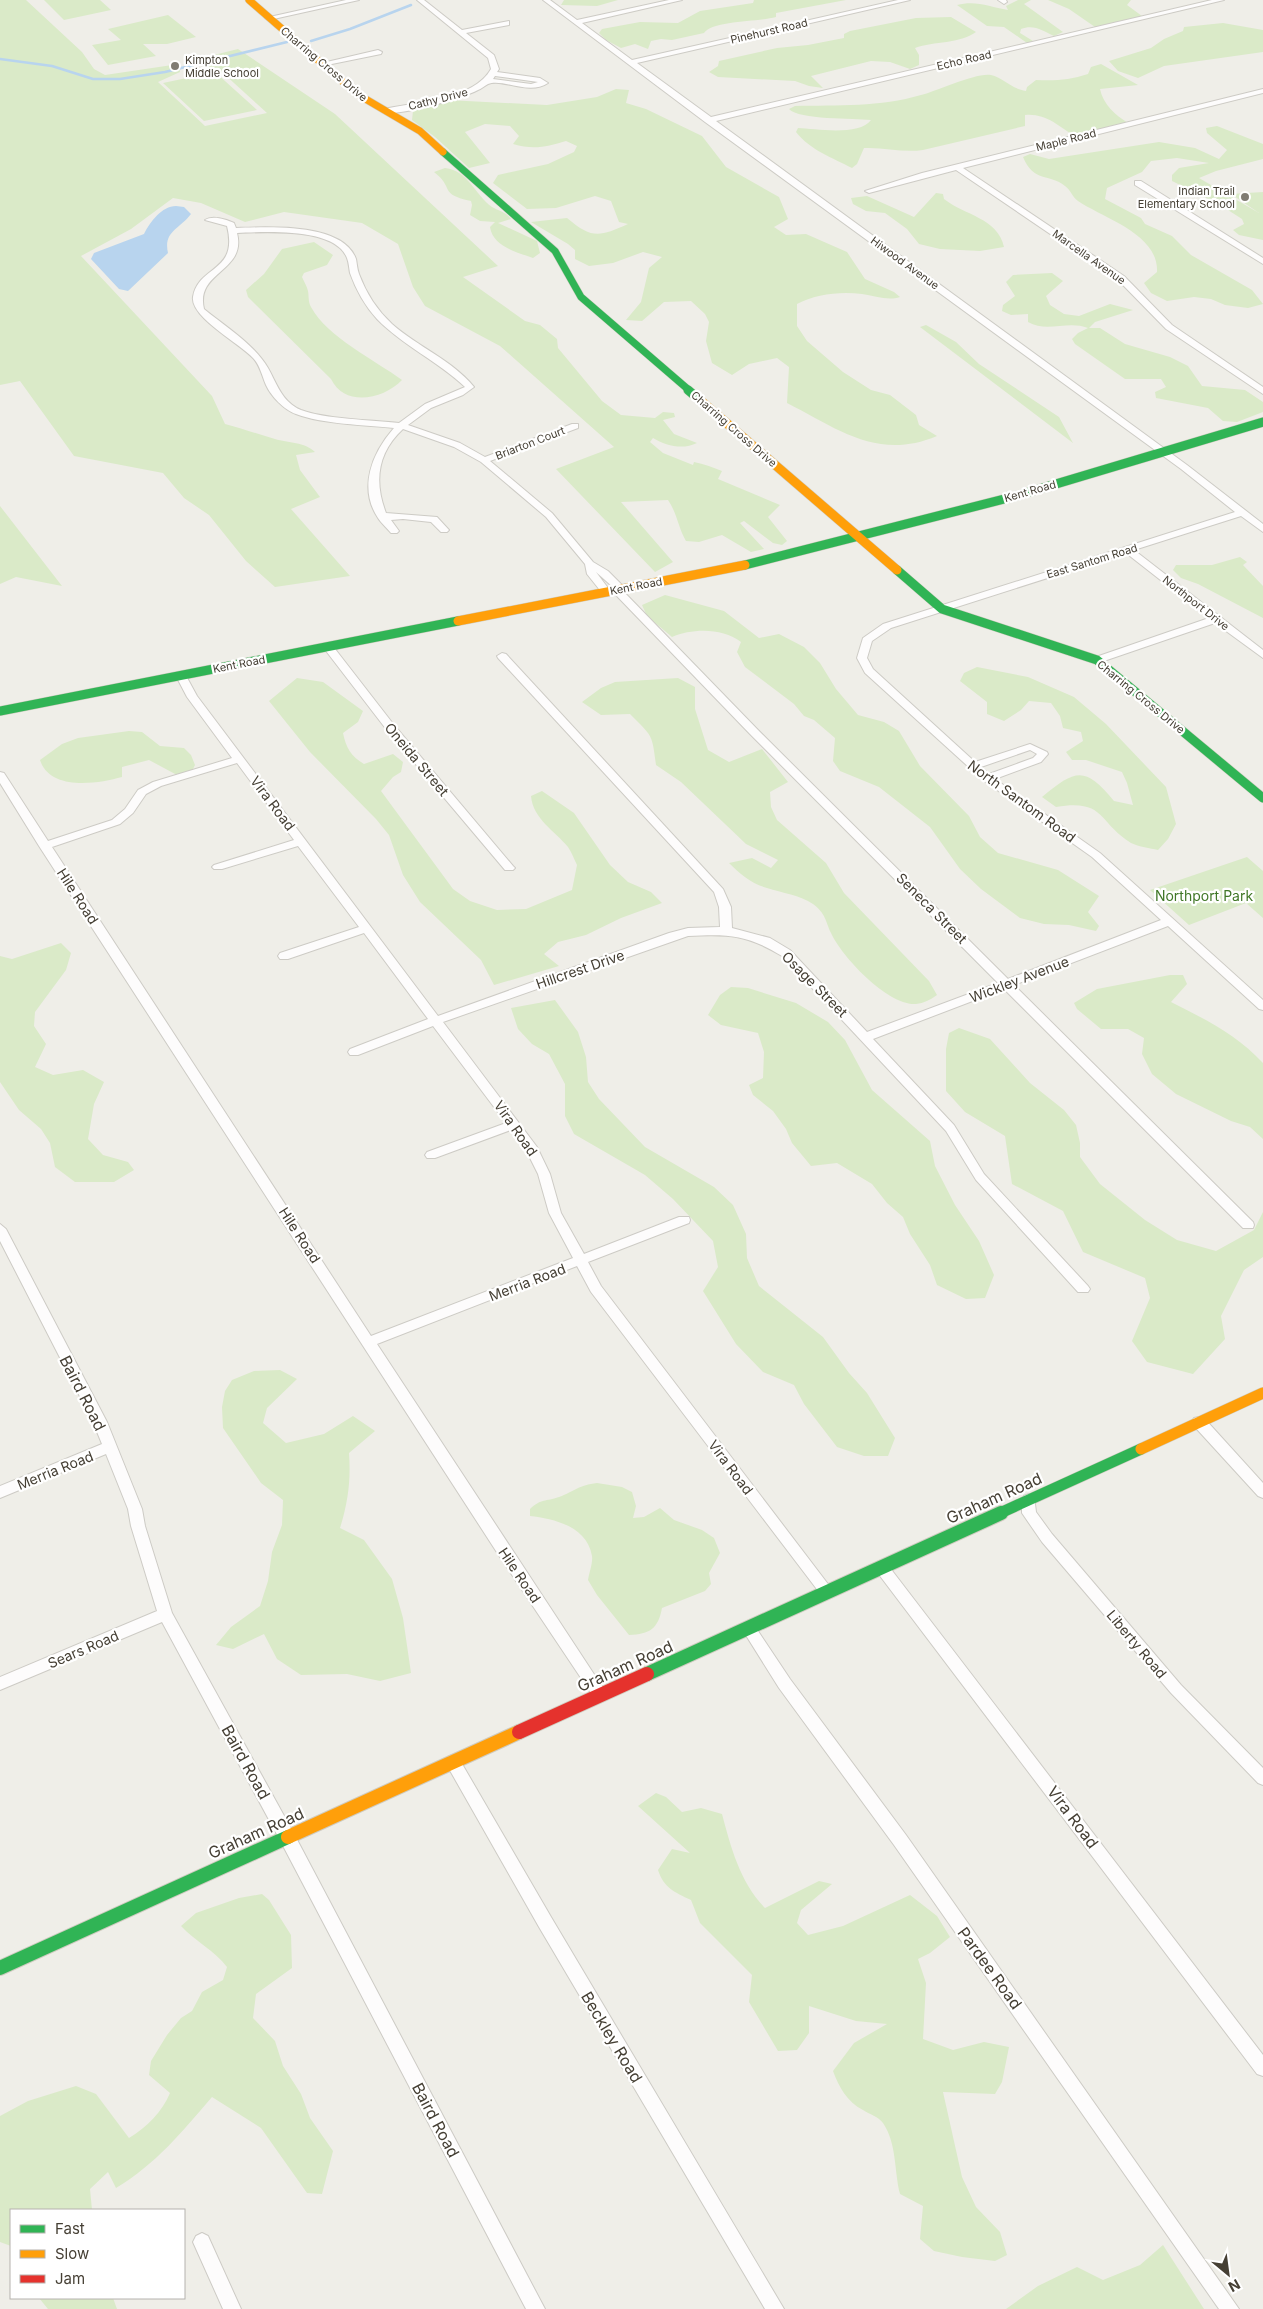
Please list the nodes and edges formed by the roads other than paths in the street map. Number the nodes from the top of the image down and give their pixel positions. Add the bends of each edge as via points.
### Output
1 (249, 0) edge
2 (356, 0) edge
3 (420, 0) edge
4 (546, 0) edge
5 (679, 0) edge
6 (907, 0) edge
7 (1221, 0) edge
8 (269, 18) junction
9 (576, 22) junction
10 (506, 23) dead end
11 (462, 32) junction
12 (378, 52) dead end
13 (630, 62) junction
14 (322, 64) junction
15 (495, 74) junction
16 (489, 81) junction
17 (1263, 91) edge
18 (387, 111) junction
19 (708, 120) junction
20 (957, 167) junction
21 (1138, 183) dead end
22 (869, 191) dead end
23 (209, 220) dead end
24 (234, 231) junction
25 (1263, 262) edge
26 (1263, 392) edge
27 (1263, 422) edge
28 (403, 426) junction
29 (575, 426) dead end
30 (1163, 452) junction
31 (484, 460) junction
32 (1242, 513) junction
33 (383, 518) junction
34 (1263, 529) edge
35 (444, 530) dead end
36 (394, 531) dead end
37 (858, 537) junction
38 (1128, 550) junction
39 (590, 564) junction
40 (614, 590) junction
41 (942, 609) junction
42 (1216, 619) junction
43 (328, 647) junction
44 (1263, 655) edge
45 (502, 656) dead end
46 (1097, 660) junction
47 (180, 676) junction
48 (0, 711) edge
49 (240, 759) junction
50 (973, 766) junction
51 (0, 775) edge
52 (987, 778) junction
53 (1263, 798) edge
54 (301, 841) junction
55 (45, 846) junction
56 (218, 868) dead end
57 (509, 868) dead end
58 (1170, 921) junction
59 (367, 928) junction
60 (726, 930) junction
61 (284, 956) dead end
62 (1008, 984) junction
63 (1263, 1006) edge
64 (437, 1021) junction
65 (867, 1037) junction
66 (354, 1052) dead end
67 (514, 1124) junction
68 (431, 1155) dead end
69 (684, 1220) dead end
70 (1248, 1224) dead end
71 (0, 1230) edge
72 (580, 1262) junction
73 (1082, 1290) dead end
74 (369, 1342) junction
75 (1263, 1393) edge
76 (1200, 1422) junction
77 (109, 1447) junction
78 (0, 1492) edge
79 (1263, 1492) edge
80 (1029, 1500) junction
81 (882, 1568) junction
82 (827, 1592) junction
83 (165, 1614) junction
84 (749, 1629) junction
85 (0, 1684) edge
86 (600, 1695) junction
87 (453, 1762) junction
88 (1263, 1778) edge
89 (286, 1837) junction
90 (0, 1968) edge
91 (1263, 2068) edge
92 (202, 2242) dead end
93 (232, 2309) edge
94 (536, 2309) edge
95 (775, 2309) edge
96 (1230, 2309) edge

1 - 8 main road, Charring Cross Drive
2 - 8 street
3 - 11 street
4 - 9 street, Hiwood Avenue
5 - 9 street
6 - 13 street, Pinehurst Road
7 - 19 street, Echo Road
8 - 14 main road, Charring Cross Drive
9 - 13 street, Hiwood Avenue
10 - 11 street
11 - 15 street via 491,56 496,65
12 - 14 street
13 - 19 street, Hiwood Avenue
14 - 18 main road, Charring Cross Drive via 357,94
15 - 16 street, Cathy Drive
15 - 16 street via 544,83 531,86
16 - 18 street, Cathy Drive via 460,95
17 - 20 street, Maple Road
18 - 37 main road, Charring Cross Drive via 420,131 543,240 562,259 569,280 581,297
19 - 30 street, Hiwood Avenue
20 - 22 street, Maple Road
20 - 26 street, Marcella Avenue via 1121,278 1169,327
21 - 25 street
23 - 24 street via 232,225
24 - 28 street via 236,249 233,256 198,292 200,310 256,356 271,386 287,405 298,412
24 - 28 street via 280,229 303,232 322,236 346,249 354,275 379,316 470,387 429,406
27 - 30 main road, Kent Road
28 - 31 street via 456,445
28 - 33 street via 382,451 373,471 371,485
29 - 31 street, Briarton Court
30 - 32 street, Hiwood Avenue
30 - 37 main road, Kent Road via 1016,496
31 - 39 street via 549,515
32 - 34 street, Hiwood Avenue
32 - 38 street, East Santom Road
33 - 35 street via 434,519
33 - 36 street
37 - 40 main road, Kent Road via 753,563
37 - 41 main road, Charring Cross Drive
38 - 41 street, East Santom Road
38 - 42 street, Northport Drive
39 - 40 street via 605,573
39 - 40 street via 592,574
40 - 43 main road, Kent Road
40 - 62 street, Seneca Street
41 - 46 main road, Charring Cross Drive
41 - 50 street, North Santom Road via 879,630 867,640 862,658 868,671
42 - 44 street, Northport Drive
42 - 46 street
43 - 47 main road, Kent Road
43 - 57 street, Oneida Street
45 - 60 street via 719,891 725,907
46 - 53 main road, Charring Cross Drive
47 - 48 main road, Kent Road
47 - 49 street, Vira Road via 192,697
49 - 54 street, Vira Road
49 - 55 street via 158,784 142,792 129,811 116,822
50 - 52 street, North Santom Road
50 - 52 street via 1030,747 1042,754 1037,760
51 - 55 street, Hile Road
52 - 58 street, North Santom Road via 1096,855
54 - 56 street
54 - 59 street, Vira Road
55 - 74 street, Hile Road
58 - 62 street, Wickley Avenue
58 - 63 street, North Santom Road
59 - 61 street
59 - 64 street, Vira Road
60 - 64 street, Hillcrest Drive via 673,936
60 - 65 street, Osage Street via 766,941 786,953
62 - 65 street, Wickley Avenue
62 - 70 street, Seneca Street
64 - 66 street, Hillcrest Drive
64 - 67 street, Vira Road
65 - 73 street, Osage Street via 950,1128 980,1177
67 - 68 street
67 - 72 street, Vira Road via 539,1161 555,1213
69 - 72 street, Merria Road
71 - 77 street, Baird Road via 100,1422
72 - 74 street, Merria Road
72 - 82 street, Vira Road via 596,1289
74 - 86 street, Hile Road
75 - 76 main road, Graham Road
76 - 79 street
76 - 80 main road, Graham Road
77 - 78 street, Merria Road
77 - 83 street, Baird Road via 135,1508
80 - 81 main road, Graham Road
80 - 88 street, Liberty Road via 1029,1513 1054,1546 1176,1689
81 - 82 main road, Graham Road
81 - 91 street, Vira Road
82 - 84 main road, Graham Road
83 - 85 street, Sears Road
83 - 89 street, Baird Road
84 - 86 main road, Graham Road
84 - 96 street, Pardee Road
86 - 87 main road, Graham Road
87 - 89 main road, Graham Road
87 - 95 street, Beckley Road via 554,1939
89 - 90 main road, Graham Road
89 - 94 street, Baird Road
92 - 93 street

